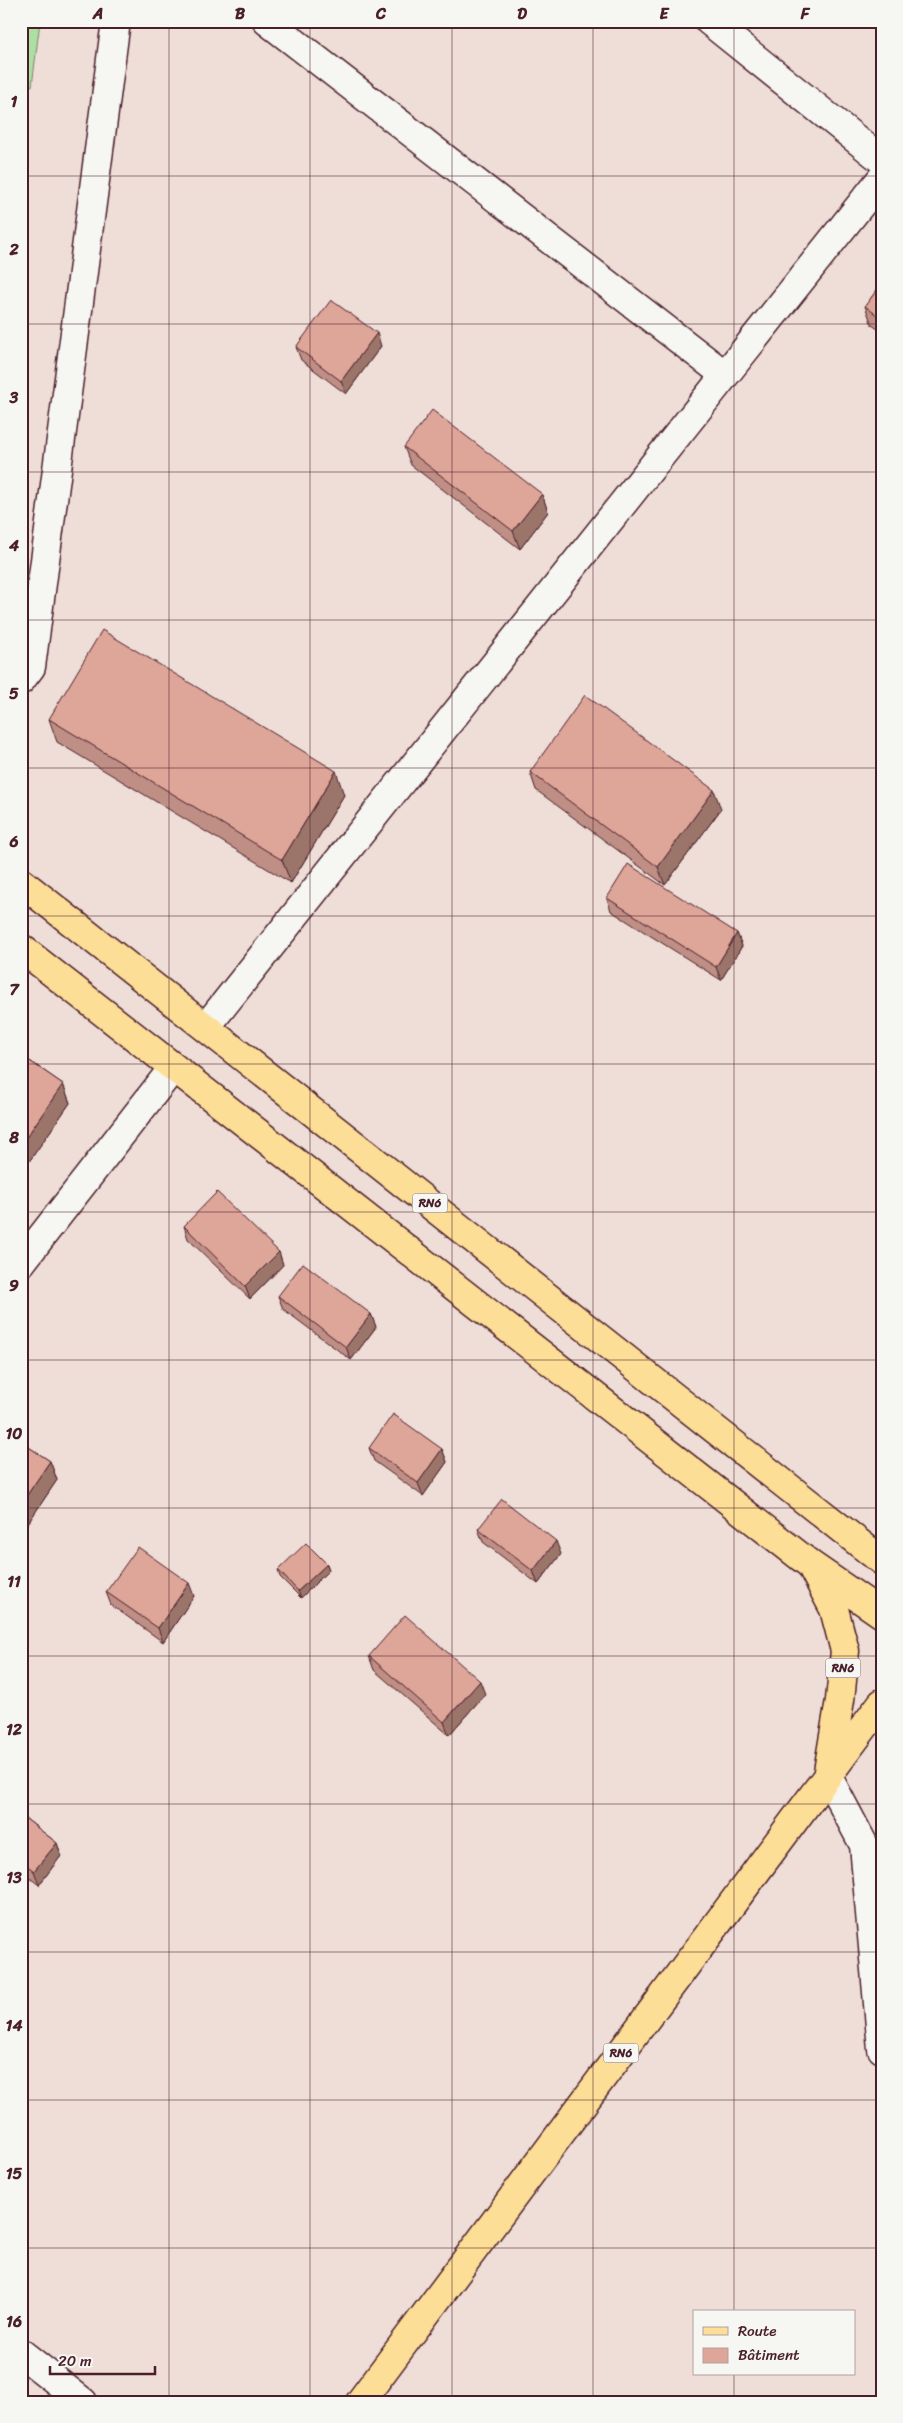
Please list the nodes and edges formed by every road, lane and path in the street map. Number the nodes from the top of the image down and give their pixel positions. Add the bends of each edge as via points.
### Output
1 (116, 21) edge
2 (267, 21) edge
3 (709, 21) edge
4 (882, 160) edge
5 (882, 178) edge
6 (725, 375) junction
7 (21, 680) edge
8 (21, 882) edge
9 (21, 948) edge
10 (206, 1026) junction
11 (173, 1068) junction
12 (21, 1263) edge
13 (837, 1526) junction
14 (882, 1544) edge
15 (882, 1561) edge
16 (811, 1566) junction
17 (882, 1614) edge
18 (882, 1704) edge
19 (828, 1777) junction
20 (882, 2049) edge
21 (21, 2353) edge
22 (83, 2402) edge
23 (360, 2402) edge

1 - 7 street via 31,667
2 - 6 street
3 - 4 street
5 - 6 street
6 - 10 street
8 - 10 main road, RN6
9 - 11 main road, RN6
10 - 13 main road, RN6
11 - 12 street
11 - 16 main road, RN6
13 - 14 main road via 870,1542
13 - 15 main road, RN6
16 - 17 main road
16 - 19 main road, RN6 via 834,1608 844,1651
18 - 19 main road, RN6
19 - 20 street via 864,1845
19 - 23 main road, RN6
21 - 22 street

